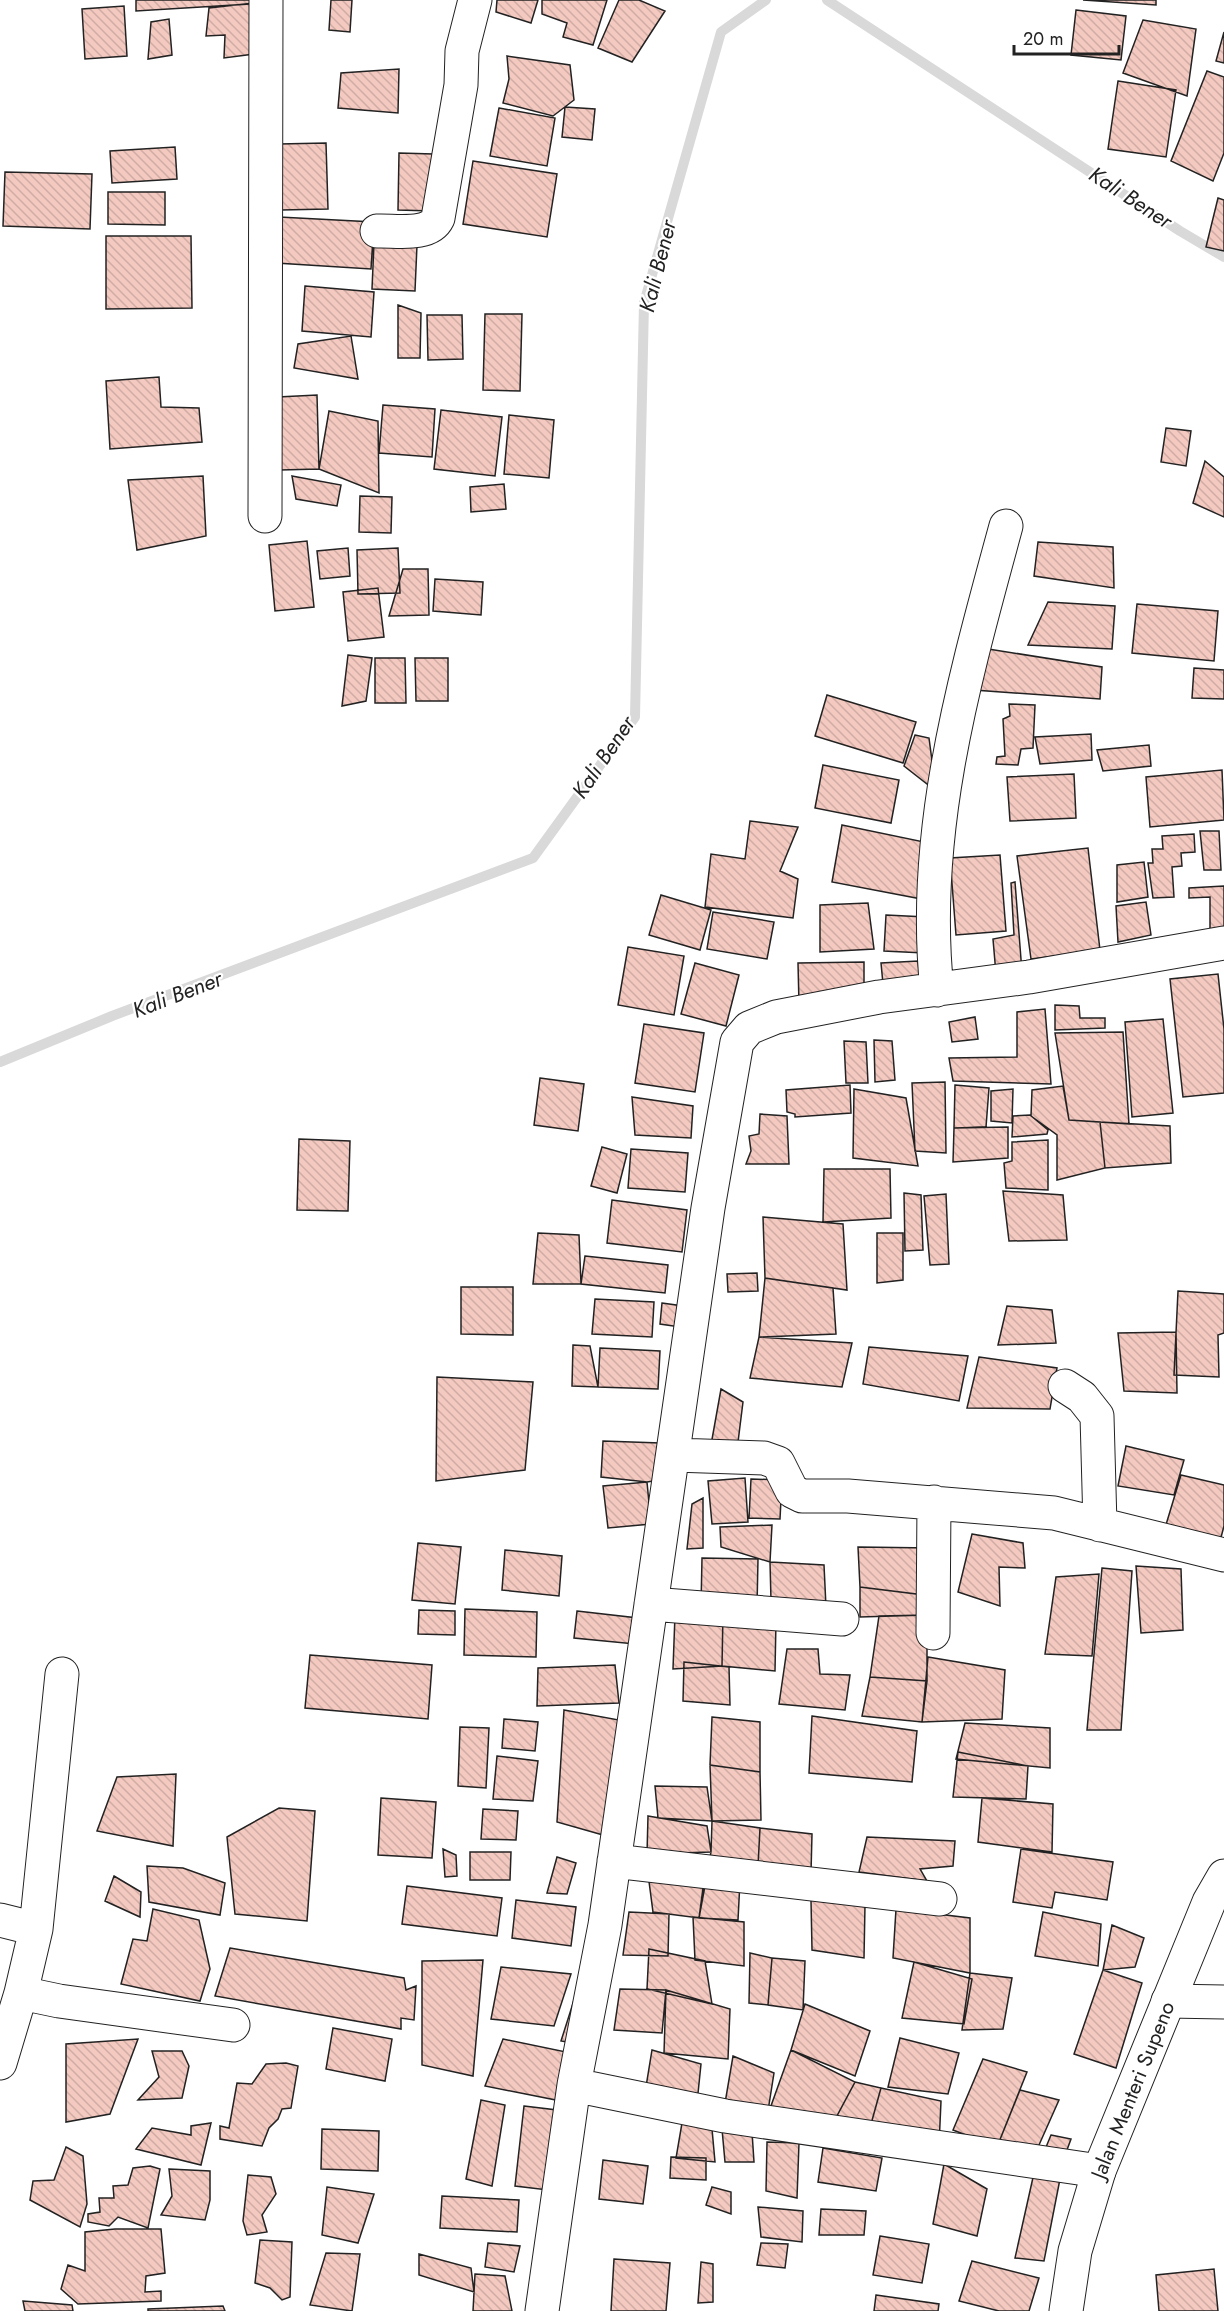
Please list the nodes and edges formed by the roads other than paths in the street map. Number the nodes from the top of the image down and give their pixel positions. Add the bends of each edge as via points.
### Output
1 (266, 0) edge
2 (475, 0) edge
3 (377, 231) dead end
4 (265, 516) dead end
5 (1006, 526) dead end
6 (1224, 944) edge
7 (937, 990) junction
8 (1065, 1386) dead end
9 (674, 1455) junction
10 (934, 1502) junction
11 (1100, 1525) junction
12 (1224, 1555) edge
13 (651, 1604) junction
14 (842, 1619) dead end
15 (933, 1633) dead end
16 (62, 1674) dead end
17 (614, 1862) junction
18 (1219, 1893) edge
19 (940, 1899) dead end
20 (0, 1920) edge
21 (36, 1929) junction
22 (21, 1993) junction
23 (1168, 2001) junction
24 (1224, 2002) edge
25 (233, 2025) dead end
26 (0, 2063) edge
27 (574, 2085) junction
28 (1099, 2171) junction
29 (542, 2311) edge
30 (1066, 2311) edge

1 - 4 street
2 - 3 street via 462,51 461,85 438,218 426,230
5 - 7 street via 964,689 941,806 934,866
6 - 7 street
7 - 9 street via 776,1017 749,1028 737,1042 708,1208
8 - 11 street via 1082,1397 1097,1416
9 - 10 street via 764,1458 778,1463 792,1491 802,1496
9 - 13 street
10 - 11 street via 1054,1513
10 - 15 street
11 - 12 street
13 - 14 street
13 - 17 street
16 - 21 street
17 - 19 street
17 - 27 street
18 - 23 street, Jalan Menteri Supeno
20 - 21 street
21 - 22 street
22 - 25 street
22 - 26 street
23 - 24 street
23 - 28 street, Jalan Menteri Supeno
27 - 28 street via 725,2116
27 - 29 street
28 - 30 street, Jalan Menteri Supeno via 1075,2251

